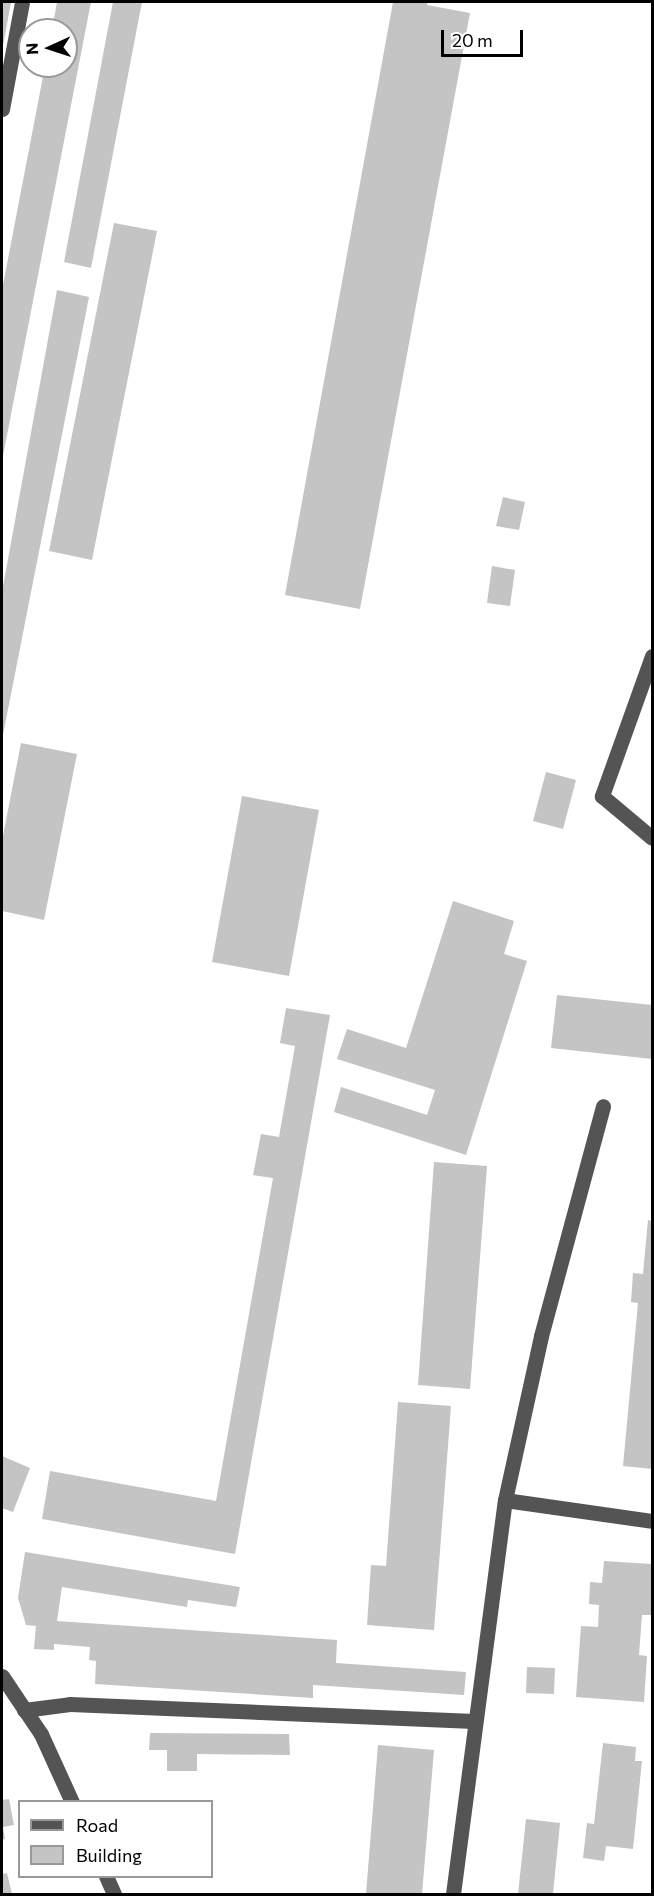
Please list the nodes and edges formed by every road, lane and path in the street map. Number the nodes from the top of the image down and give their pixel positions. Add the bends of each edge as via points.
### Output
1 (22, 2) edge
2 (2, 110) edge
3 (652, 656) edge
4 (652, 838) edge
5 (603, 1106) dead end
6 (505, 1500) junction
7 (652, 1521) edge
8 (2, 1676) edge
9 (24, 1710) junction
10 (474, 1721) junction
11 (71, 1800) edge
12 (107, 1878) edge
13 (114, 1894) edge
14 (453, 1894) edge

1 - 2 street
3 - 4 street via 602,796
5 - 6 street via 541,1336
6 - 7 street
6 - 10 street
8 - 9 street
9 - 10 street via 70,1704
9 - 11 street via 41,1734
10 - 14 street
12 - 13 street

